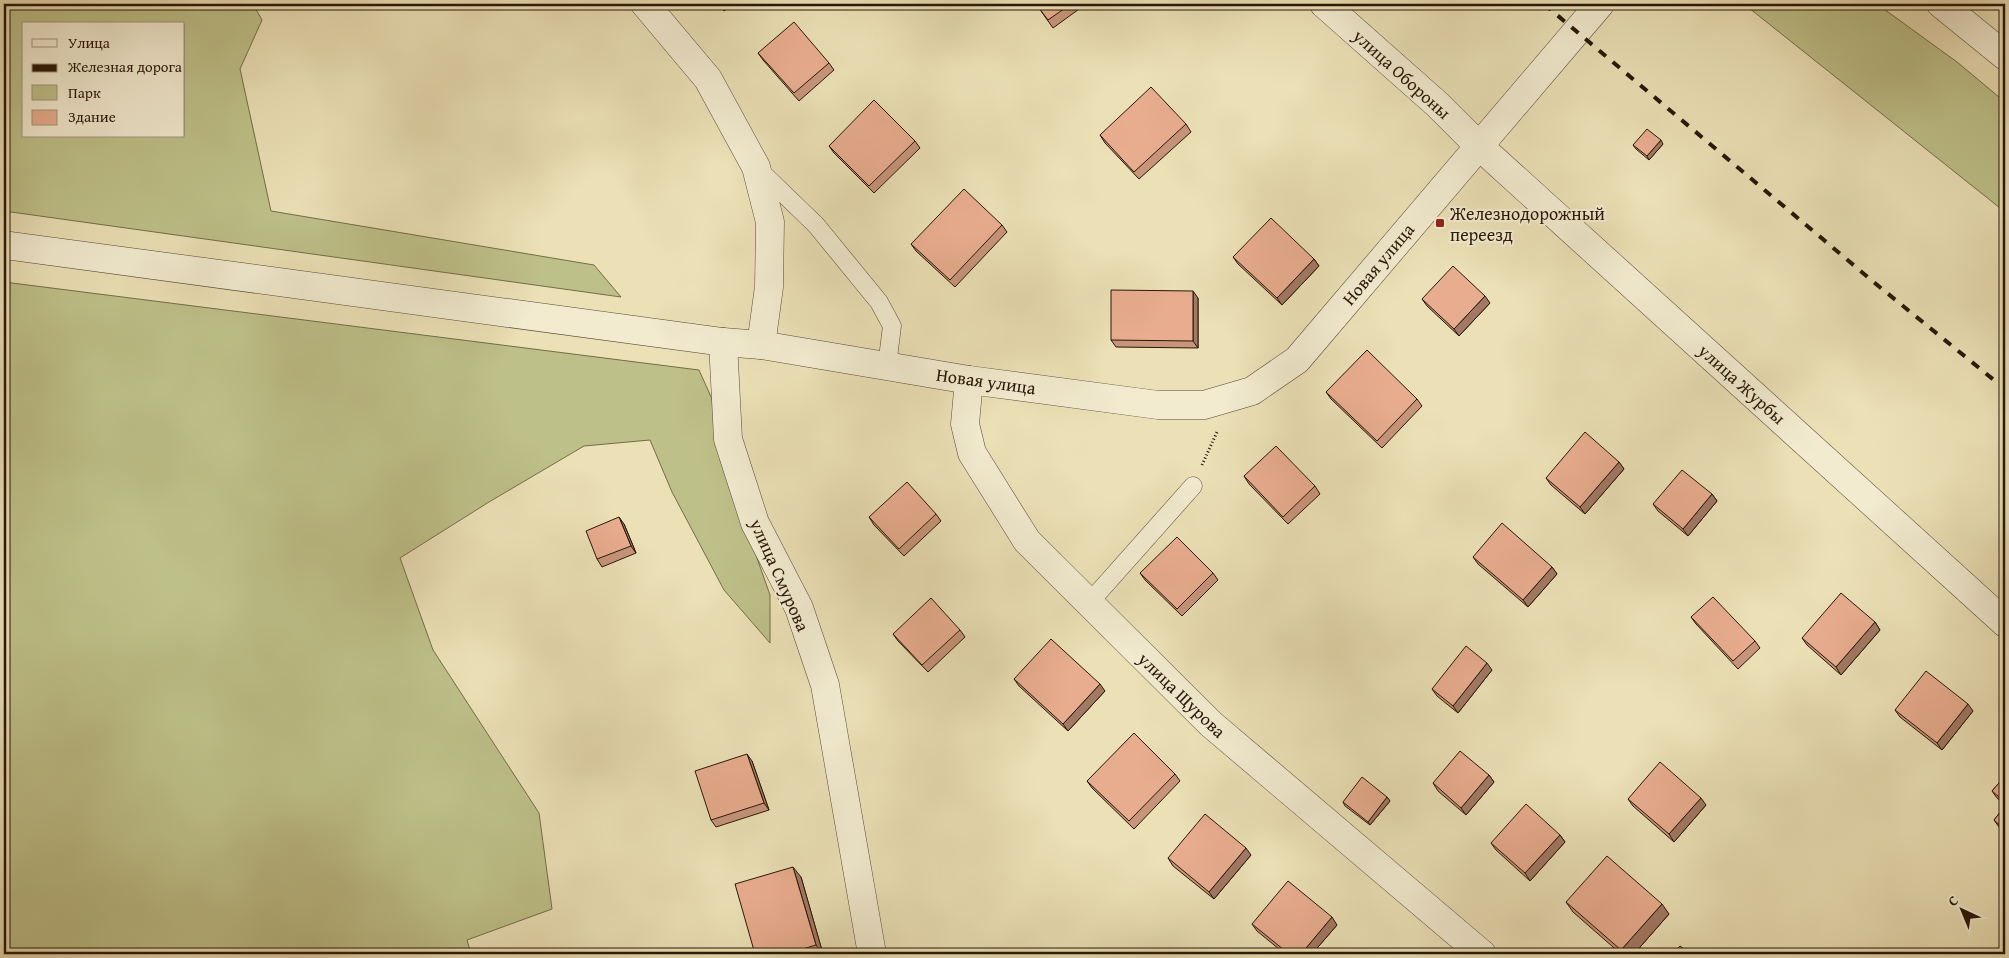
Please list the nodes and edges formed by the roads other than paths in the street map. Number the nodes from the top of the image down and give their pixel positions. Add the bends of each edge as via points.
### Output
1 (645, 4) edge
2 (1324, 4) edge
3 (1600, 4) edge
4 (1941, 4) edge
5 (2005, 56) edge
6 (1478, 145) junction
7 (756, 167) junction
8 (4, 245) edge
9 (723, 342) junction
10 (761, 345) junction
11 (887, 366) junction
12 (969, 380) junction
13 (1193, 486) road end
14 (1089, 603) junction
15 (2005, 623) edge
16 (872, 954) edge
17 (1482, 954) edge

1 - 7 street via 708,79
2 - 6 street, улица Обороны
3 - 6 street, Новая улица
4 - 5 street
6 - 12 street, Новая улица via 1297,360 1252,391 1204,405 1158,405
6 - 15 street, улица Журбы
7 - 10 street via 770,222 768,287
7 - 11 lane via 816,225 879,302 892,326
8 - 9 street, Новая улица
9 - 10 street, Новая улица
9 - 16 street, улица Смурова via 728,439 755,523 799,608 825,685
10 - 11 street, Новая улица
11 - 12 street, Новая улица
12 - 14 street, улица Щурова via 965,424 972,453 1027,541
13 - 14 lane
14 - 17 street, улица Щурова via 1211,724

